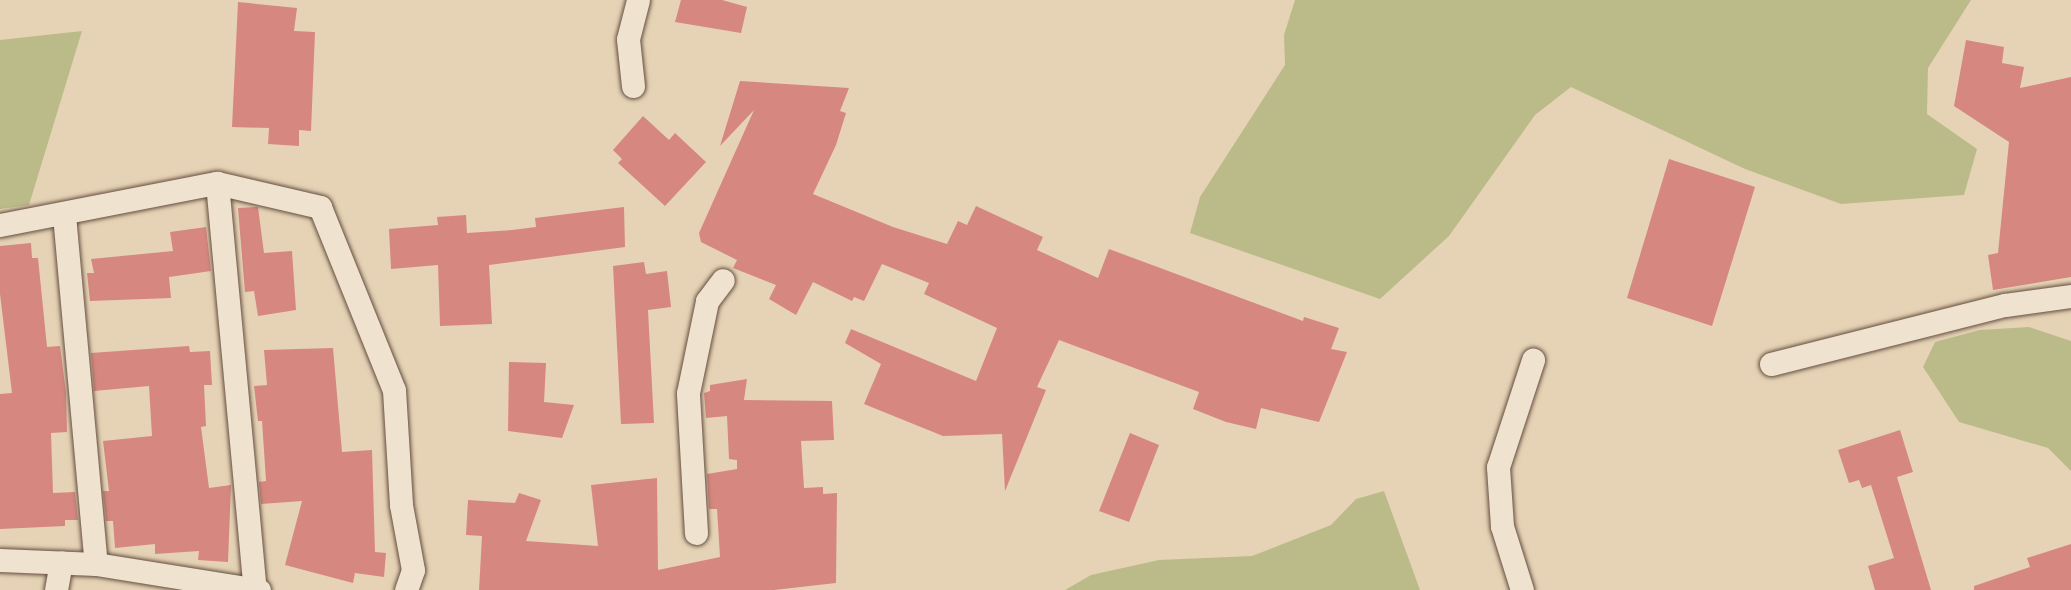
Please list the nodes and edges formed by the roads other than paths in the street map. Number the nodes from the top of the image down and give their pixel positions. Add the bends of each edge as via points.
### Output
1 (638, 0) edge
2 (633, 86) dead end
3 (217, 183) junction
4 (64, 215) junction
5 (0, 225) edge
6 (723, 280) dead end
7 (2071, 296) edge
8 (1533, 360) dead end
9 (1771, 364) dead end
10 (696, 533) dead end
11 (0, 560) edge
12 (61, 562) junction
13 (96, 564) junction
14 (257, 589) edge
15 (56, 590) edge
16 (406, 590) edge
17 (1522, 590) edge

1 - 2 street via 628,39
3 - 4 street
3 - 14 street
3 - 16 street via 320,207 394,390 401,505 413,570
4 - 5 street
4 - 13 street
6 - 10 street via 707,301 688,393
7 - 9 street via 2005,305
8 - 17 street via 1498,467 1503,526
11 - 12 street
12 - 13 street
12 - 15 street
13 - 14 street

